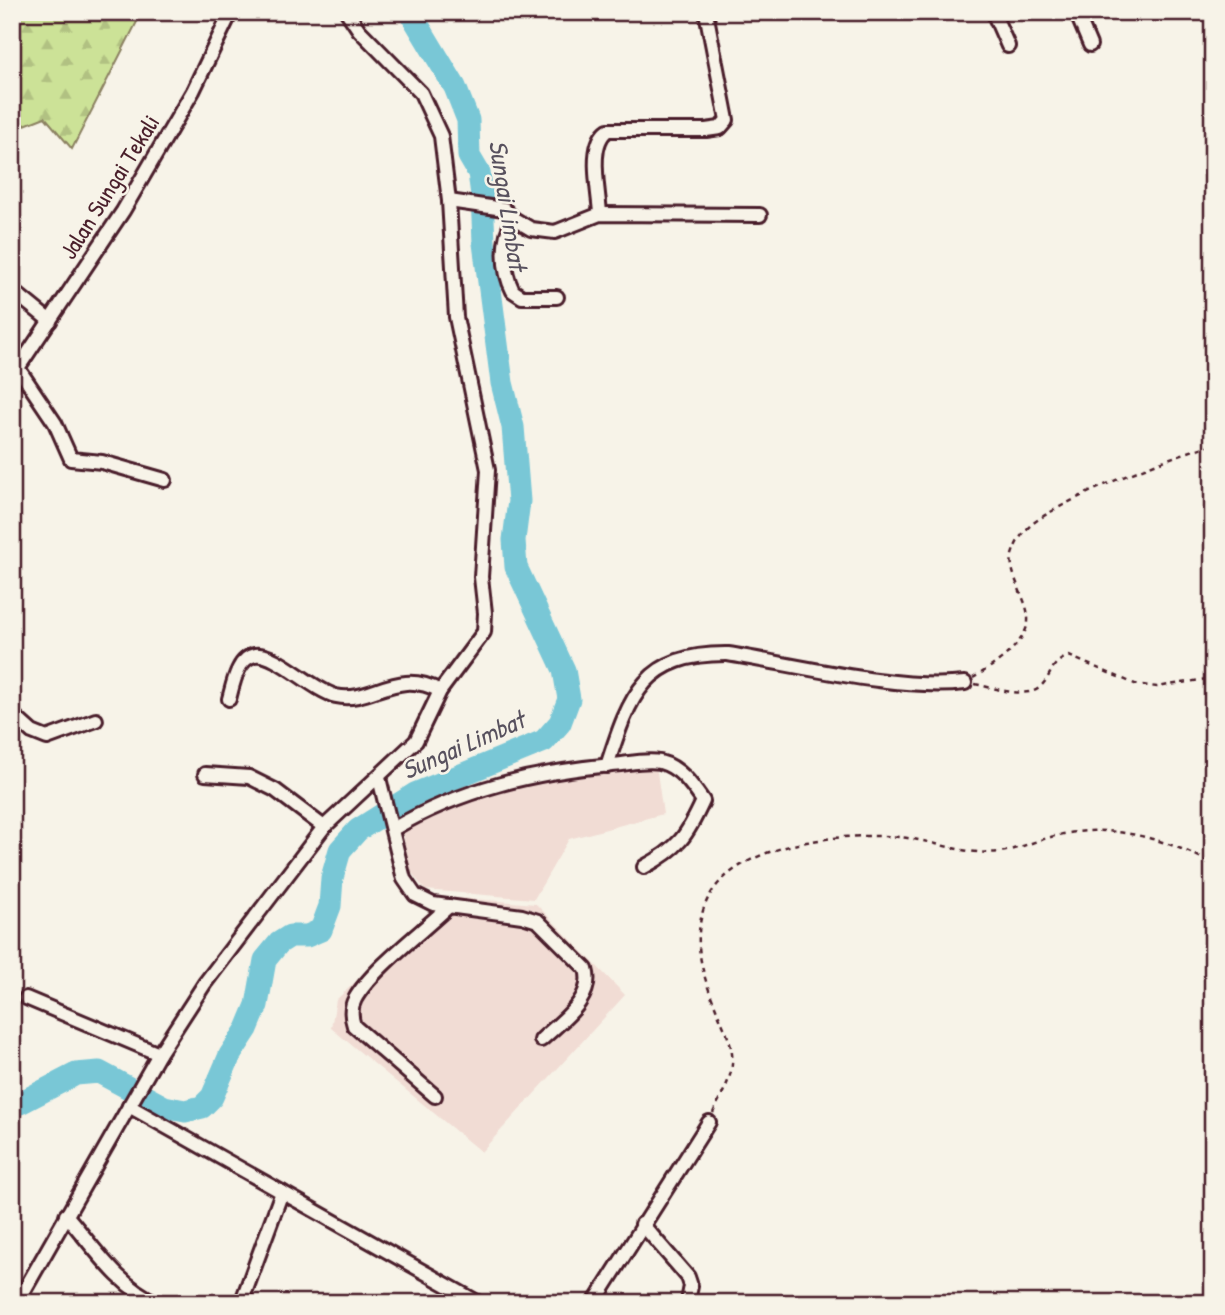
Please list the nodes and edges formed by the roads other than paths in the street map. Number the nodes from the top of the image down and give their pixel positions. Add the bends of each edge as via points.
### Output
1 (231, 12) edge
2 (347, 12) edge
3 (706, 12) edge
4 (993, 12) edge
5 (1076, 12) edge
6 (1090, 45) dead end
7 (1008, 46) dead end
8 (449, 201) junction
9 (600, 214) junction
10 (760, 215) dead end
11 (514, 219) junction
12 (12, 290) edge
13 (557, 297) dead end
14 (50, 321) junction
15 (15, 373) edge
16 (165, 480) dead end
17 (965, 682) road end
18 (440, 691) junction
19 (229, 699) dead end
20 (12, 714) edge
21 (96, 720) dead end
22 (607, 765) junction
23 (205, 774) dead end
24 (379, 778) junction
25 (392, 825) junction
26 (324, 827) junction
27 (644, 867) dead end
28 (449, 906) junction
29 (26, 998) dead end
30 (541, 1040) dead end
31 (159, 1054) junction
32 (435, 1096) dead end
33 (131, 1103) junction
34 (709, 1122) road end
35 (282, 1192) junction
36 (66, 1215) junction
37 (642, 1224) junction
38 (243, 1298) dead end
39 (689, 1302) edge
40 (17, 1303) edge
41 (157, 1303) edge
42 (479, 1303) edge
43 (594, 1303) edge

1 - 14 street, Jalan Sungai Tekali via 165,139
2 - 8 street via 421,93 434,116
3 - 9 street via 727,120 720,128 706,130 603,133 597,150
4 - 7 street
5 - 6 street
8 - 11 street via 504,209
8 - 18 street via 456,317 488,470 481,577 484,632
9 - 10 street
9 - 11 street via 555,232 531,229
11 - 13 street via 504,243 513,290 522,297
12 - 14 street
14 - 15 street, Jalan Sungai Tekali
15 - 16 street via 55,423 71,459 102,462
17 - 22 street via 901,682 729,654 703,654 654,672 640,686
18 - 19 street via 427,683 410,682 350,697 336,696 268,657 256,655 240,667
18 - 24 street via 416,741
20 - 21 street via 32,732 47,738
22 - 25 street via 466,793
22 - 27 street via 660,762 688,779 703,801 688,834 671,852
23 - 26 street via 248,778 275,790
24 - 25 street
24 - 26 street
25 - 28 street via 404,879 415,895
26 - 31 street via 237,939
28 - 30 street via 538,922 586,968 585,995
28 - 32 street via 365,985 351,1010 354,1026
29 - 31 street
31 - 33 street
33 - 35 street
33 - 36 street
34 - 37 street
35 - 38 street
35 - 42 street
36 - 40 street
36 - 41 street via 122,1281
37 - 39 street via 688,1277
37 - 43 street

